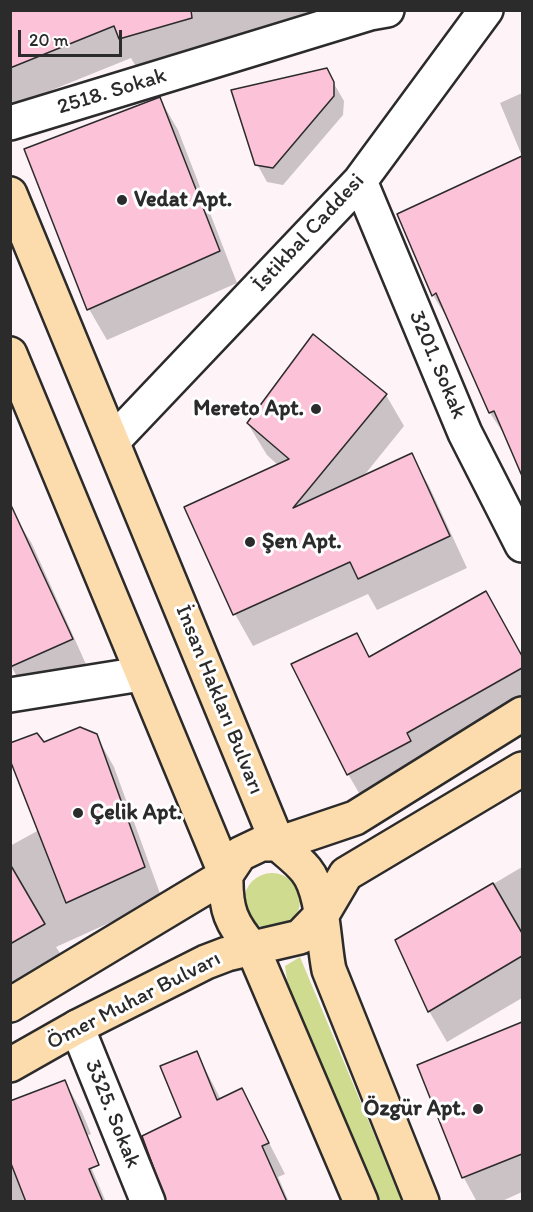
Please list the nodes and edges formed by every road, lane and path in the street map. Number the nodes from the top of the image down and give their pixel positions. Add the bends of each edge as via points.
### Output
1 (387, 10) edge
2 (472, 10) edge
3 (486, 11) edge
4 (10, 123) edge
5 (360, 181) junction
6 (10, 194) edge
7 (10, 354) edge
8 (113, 441) junction
9 (522, 545) edge
10 (141, 674) junction
11 (10, 695) edge
12 (522, 714) edge
13 (522, 769) edge
14 (278, 844) junction
15 (226, 875) junction
16 (322, 913) junction
17 (254, 949) junction
18 (10, 1005) edge
19 (77, 1027) junction
20 (10, 1065) edge
21 (148, 1202) edge
22 (361, 1202) edge
23 (422, 1202) edge

1 - 4 street, 2518. Sokak
2 - 3 street
3 - 5 street, İstikbal Caddesi
5 - 8 street, İstikbal Caddesi
5 - 9 street, 3201. Sokak via 465,433
6 - 8 main road, İnsan Hakları Bulvarı
7 - 10 main road
8 - 14 main road, İnsan Hakları Bulvarı
10 - 11 street
10 - 15 main road
12 - 14 main road via 355,818
13 - 16 main road, Ömer Muhar Bulvarı via 346,874
14 - 15 main road via 261,844 240,854
14 - 16 main road, İnsan Hakları Bulvarı via 307,871
15 - 17 main road via 225,900 235,929
15 - 18 main road
16 - 17 main road, Ömer Muhar Bulvarı via 300,937
16 - 23 main road, İnsan Hakları Bulvarı via 329,970
17 - 19 main road, Ömer Muhar Bulvarı via 206,962
17 - 22 main road
19 - 20 main road, Ömer Muhar Bulvarı
19 - 21 street, 3325. Sokak

